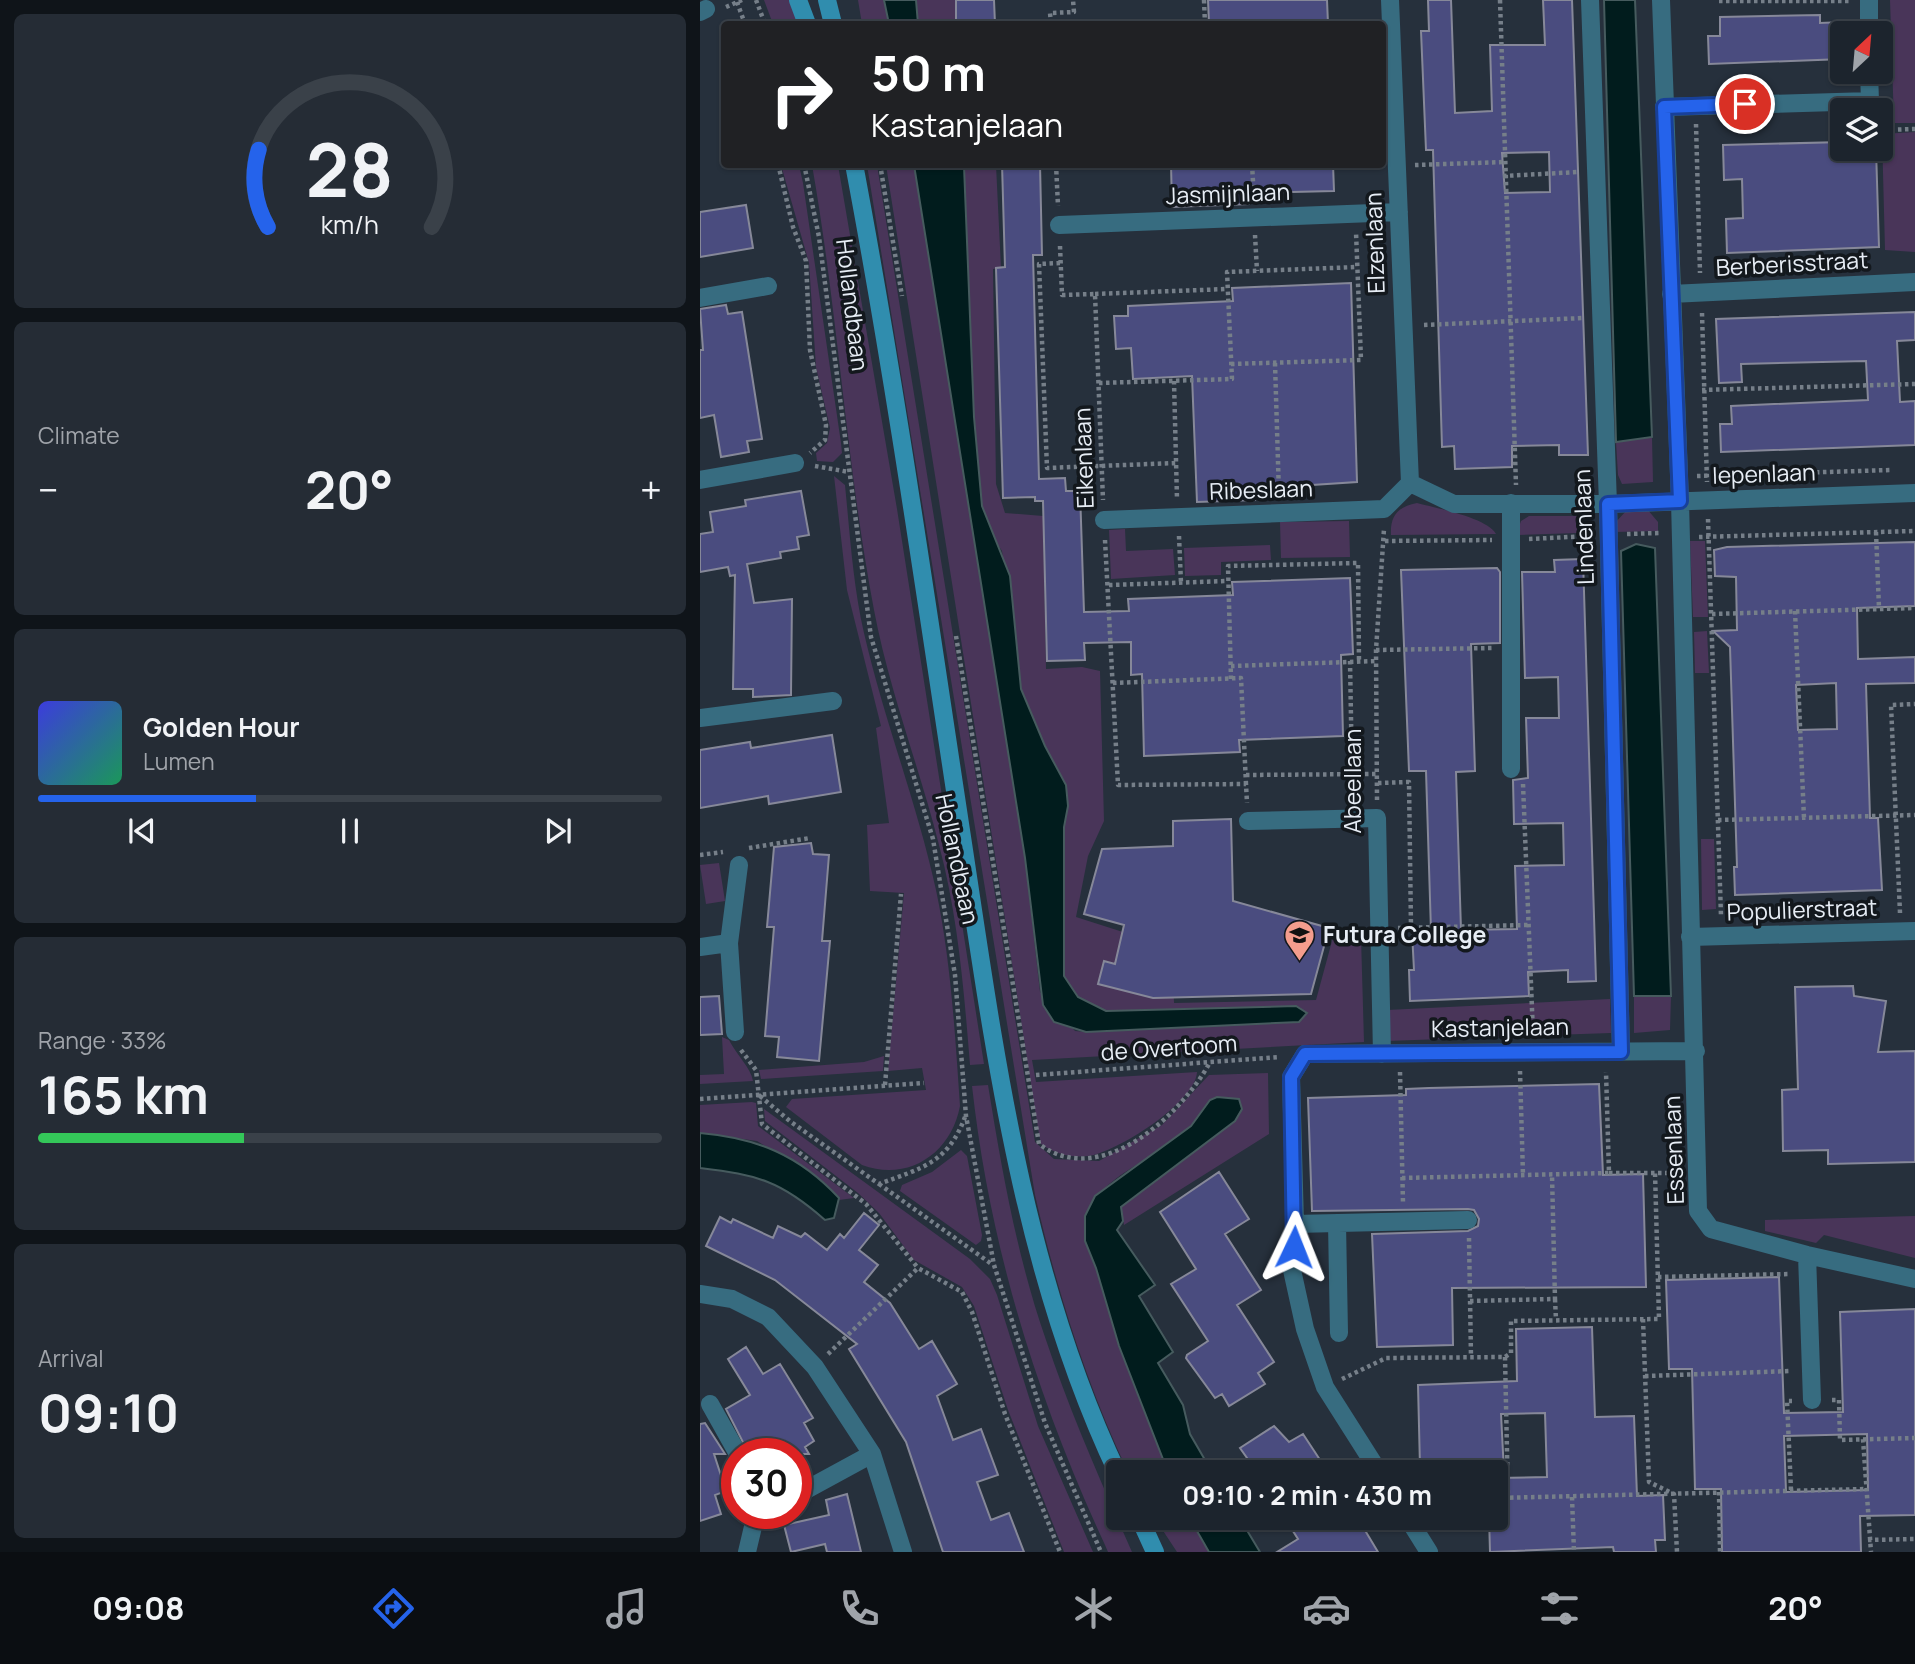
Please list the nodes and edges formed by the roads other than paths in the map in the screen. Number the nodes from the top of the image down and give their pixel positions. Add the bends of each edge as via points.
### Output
1 (798, 0) edge
2 (827, 0) edge
3 (1390, 0) edge
4 (1590, 0) edge
5 (1661, 0) edge
6 (1869, 1) edge
7 (806, 21) edge
8 (832, 21) edge
9 (1869, 21) edge
10 (1869, 84) edge
11 (1664, 107) junction
12 (855, 168) edge
13 (1399, 212) junction
14 (1059, 225) road end
15 (1915, 282) edge
16 (768, 286) dead end
17 (1671, 294) junction
18 (700, 298) edge
19 (795, 463) road end
20 (700, 480) edge
21 (1410, 483) junction
22 (1915, 493) edge
23 (1680, 501) junction
24 (1514, 503) junction
25 (1608, 504) junction
26 (1104, 520) road end
27 (833, 701) dead end
28 (700, 718) edge
29 (1511, 769) road end
30 (1248, 821) road end
31 (740, 857) road end
32 (1908, 931) edge
33 (1690, 937) junction
34 (729, 943) junction
35 (700, 947) edge
36 (735, 1032) road end
37 (1696, 1051) junction
38 (1613, 1052) junction
39 (1390, 1054) junction
40 (1468, 1220) road end
41 (1337, 1223) junction
42 (1295, 1224) junction
43 (1807, 1264) junction
44 (1915, 1279) edge
45 (700, 1294) edge
46 (1339, 1333) dead end
47 (1812, 1400) road end
48 (710, 1404) dead end
49 (729, 1438) edge
50 (872, 1454) junction
51 (1112, 1460) edge
52 (1371, 1460) edge
53 (812, 1487) edge
54 (753, 1529) edge
55 (1145, 1530) edge
56 (1415, 1530) edge
57 (747, 1552) edge
58 (903, 1552) edge
59 (1155, 1552) edge
60 (1429, 1552) edge

1 - 7 main road
2 - 8 main road
3 - 13 street, Elzenlaan
4 - 25 street, Lindenlaan
5 - 11 street
6 - 9 street
10 - 11 street via 1870,101
11 - 17 street
12 - 51 main road, Hollandbaan via 988,1013 1022,1199 1055,1318
13 - 14 street, Jasmijnlaan
13 - 21 street, Elzenlaan
15 - 17 street, Berberisstraat
16 - 18 street
17 - 23 street
19 - 20 street
21 - 24 street, Iepenlaan via 1454,504
21 - 26 street, Ribeslaan via 1384,509
22 - 23 street, Iepenlaan
23 - 25 street, Iepenlaan
23 - 33 street
24 - 25 street, Iepenlaan
24 - 29 street
25 - 38 street, Lindenlaan
27 - 28 street
30 - 39 street, Abeellaan via 1377,818 1379,929
31 - 34 street
32 - 33 street, Populierstraat
33 - 37 street
34 - 35 street
34 - 36 street
37 - 38 street, Kastanjelaan
37 - 43 street, Essenlaan via 1698,1211 1712,1229
38 - 39 street, Kastanjelaan
39 - 42 street, Kastanjelaan via 1305,1054 1291,1077
40 - 41 street
41 - 42 street
41 - 46 street
42 - 52 street via 1292,1270 1305,1329 1325,1387
43 - 44 street, Essenlaan
43 - 47 street
45 - 50 street via 732,1299 768,1317 815,1367
48 - 49 street
50 - 53 street
50 - 58 street
54 - 57 street
55 - 59 main road
56 - 60 street

